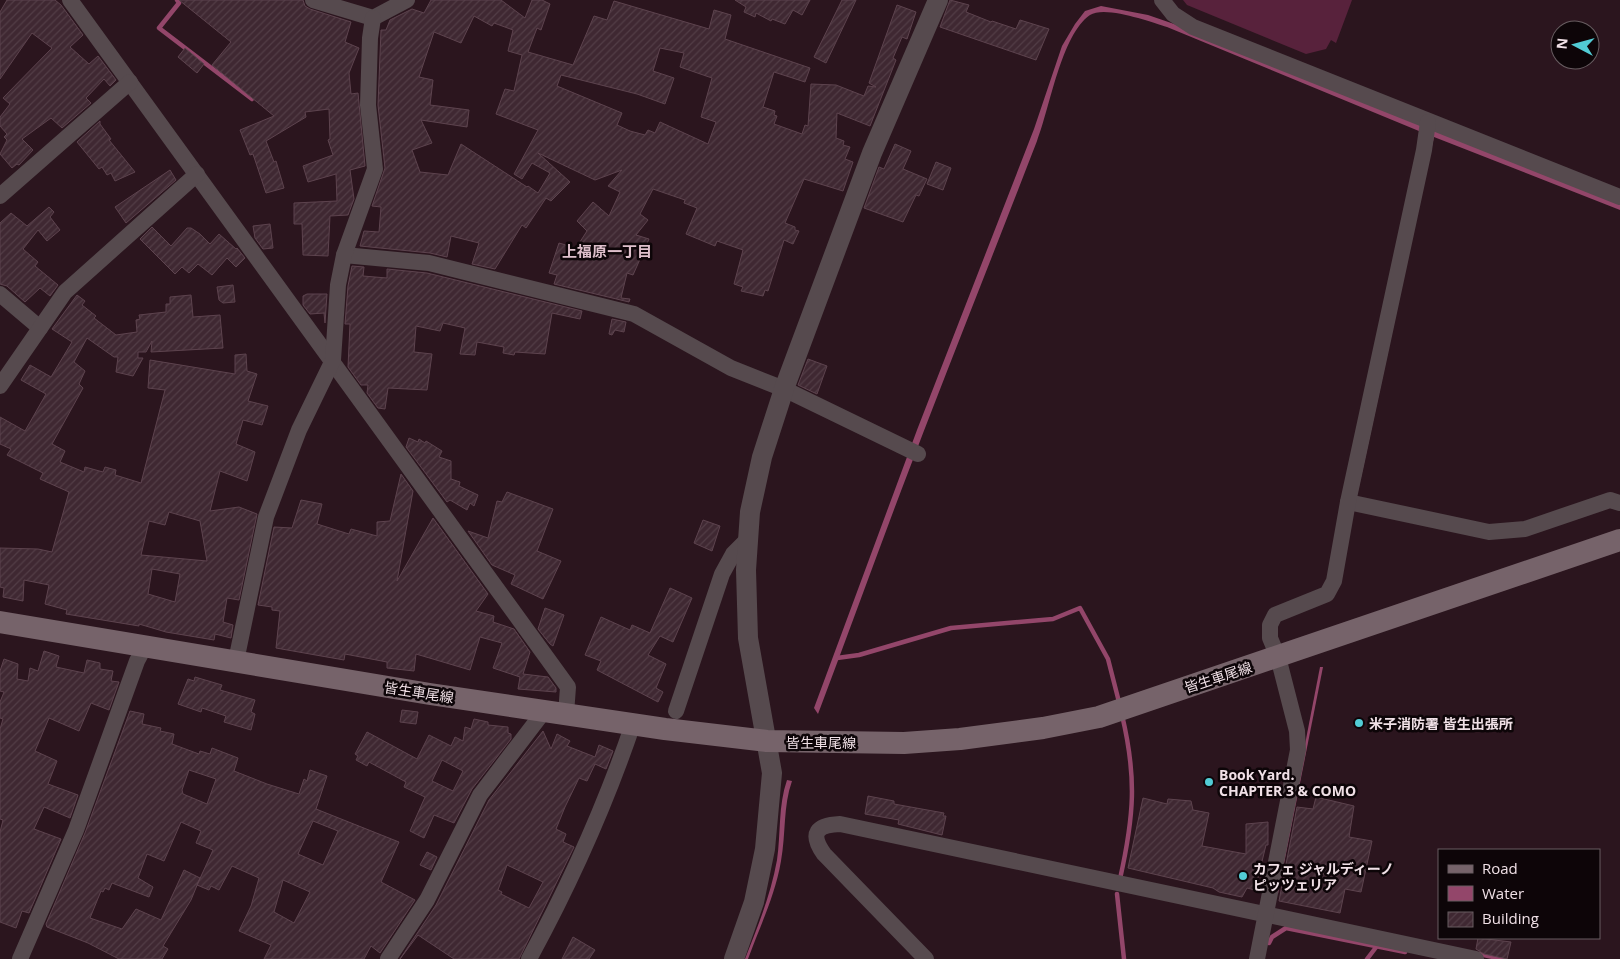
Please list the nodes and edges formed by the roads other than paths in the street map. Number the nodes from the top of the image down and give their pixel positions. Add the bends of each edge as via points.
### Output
1 (70, 0) edge
2 (313, 0) edge
3 (406, 0) edge
4 (938, 0) edge
5 (1162, 0) edge
6 (373, 18) junction
7 (130, 82) junction
8 (1427, 129) junction
9 (197, 174) junction
10 (0, 196) edge
11 (1620, 196) edge
12 (344, 255) junction
13 (0, 294) edge
14 (40, 328) junction
15 (333, 360) junction
16 (0, 386) edge
17 (784, 389) junction
18 (912, 451) dead end
19 (1348, 502) junction
20 (1620, 504) edge
21 (748, 539) junction
22 (1620, 540) edge
23 (0, 622) edge
24 (145, 646) junction
25 (1278, 657) junction
26 (236, 660) junction
27 (676, 711) dead end
28 (556, 712) junction
29 (633, 724) junction
30 (767, 741) junction
31 (1265, 915) junction
32 (20, 959) edge
33 (388, 959) edge
34 (529, 959) edge
35 (734, 959) edge
36 (926, 959) edge
37 (1257, 959) edge
38 (1476, 959) edge

1 - 7 street
2 - 6 street
3 - 6 street
4 - 17 street via 872,153
5 - 8 street via 1173,14 1193,27
6 - 12 street via 368,105 375,168
7 - 9 street
7 - 10 street
8 - 11 street
8 - 19 street
9 - 14 street via 65,292
9 - 15 street
12 - 15 street via 338,285
12 - 17 street via 429,262 634,314 731,368
13 - 14 street
14 - 16 street
15 - 26 street via 299,430 266,517
15 - 28 street via 568,687
17 - 18 street
17 - 21 street via 762,457 750,512
19 - 20 street via 1489,532 1525,529 1610,500
19 - 25 street via 1330,590 1322,597 1272,620 1270,638
21 - 27 street via 732,554 722,574
21 - 30 street via 748,638
22 - 25 main road, 皆生車尾線
23 - 24 main road, 皆生車尾線
24 - 26 main road, 皆生車尾線
24 - 32 street via 76,830
25 - 30 main road, 皆生車尾線 via 1099,717 1042,728 904,743
25 - 31 street via 1297,731 1298,750
26 - 28 main road, 皆生車尾線
28 - 29 main road, 皆生車尾線
28 - 33 street via 480,795 427,900
29 - 30 main road, 皆生車尾線
29 - 34 street via 562,899
30 - 35 street via 772,772 765,849 754,902
31 - 36 street via 840,824 818,829 817,839 824,854
31 - 37 street
31 - 38 street

